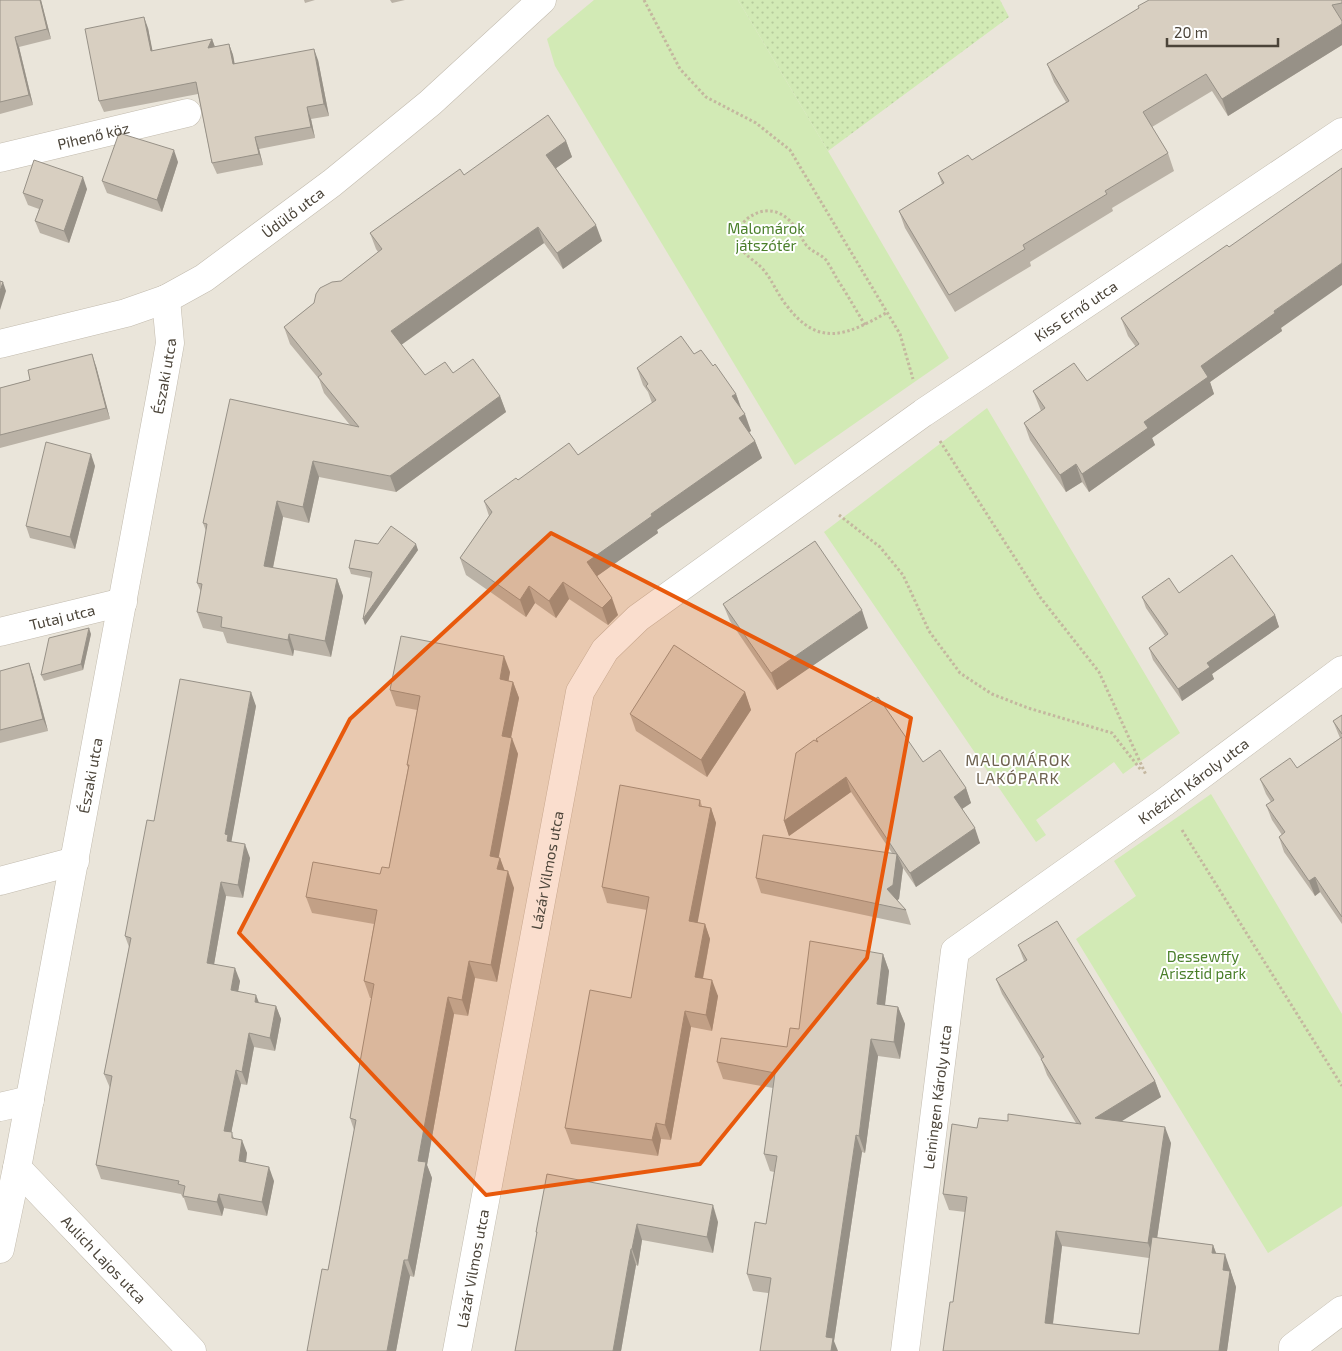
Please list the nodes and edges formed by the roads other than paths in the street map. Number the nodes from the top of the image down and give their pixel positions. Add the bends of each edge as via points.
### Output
1 (542, 0) edge
2 (188, 113) dead end
3 (1342, 132) edge
4 (0, 158) edge
5 (166, 299) junction
6 (0, 344) edge
7 (811, 493) joint
8 (123, 602) junction
9 (0, 632) edge
10 (1342, 670) edge
11 (75, 861) junction
12 (0, 881) edge
13 (1043, 888) joint
14 (30, 1100) junction
15 (0, 1107) edge
16 (17, 1168) junction
17 (0, 1249) edge
18 (1342, 1310) edge
19 (192, 1351) edge
20 (457, 1351) edge
21 (906, 1351) edge
22 (1293, 1351) edge

1 - 5 street, Üdülő utca via 430,103 332,183 204,278
2 - 4 street, Pihenő köz
3 - 7 street, Kiss Ernő utca via 923,413
5 - 6 street, Üdülő utca via 126,313
5 - 8 street, Északi utca via 170,343
7 - 20 street, Lázár Vilmos utca via 638,618 605,650 580,692
8 - 9 street, Tutaj utca
8 - 11 street, Északi utca
10 - 13 street, Knézich Károly utca
11 - 12 street
11 - 14 street, Északi utca
13 - 21 street, Leiningen Károly utca via 954,951
14 - 15 street
14 - 16 street, Északi utca
16 - 17 street, Északi utca
16 - 19 street, Aulich Lajos utca
18 - 22 street via 1293,1347

